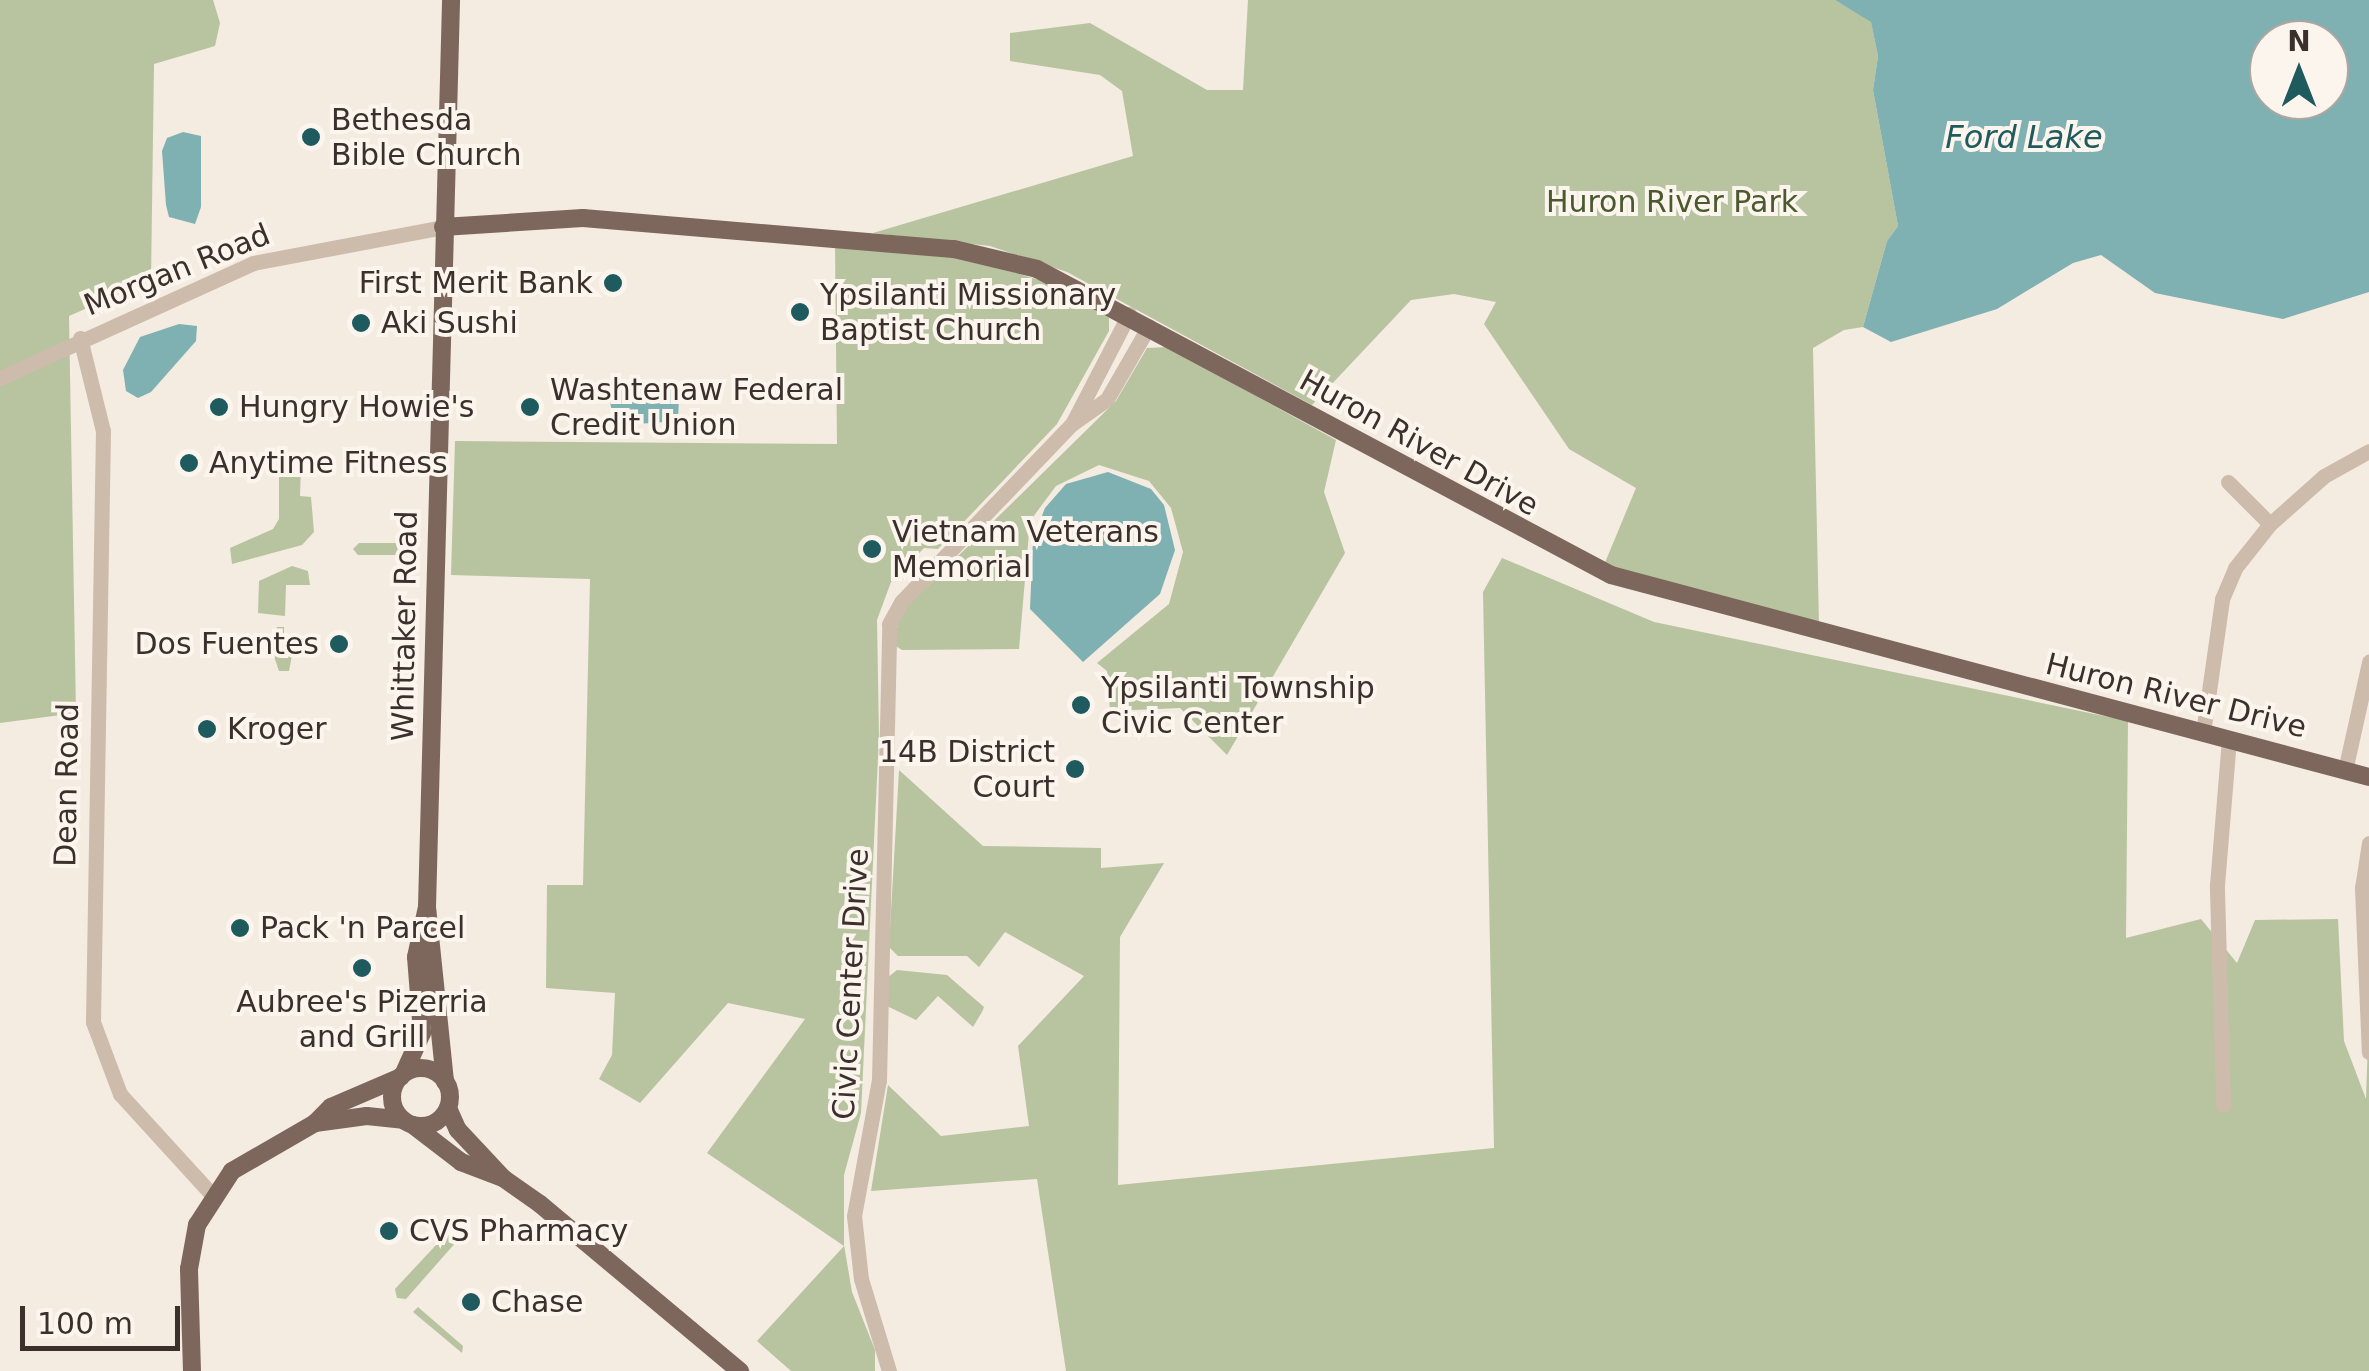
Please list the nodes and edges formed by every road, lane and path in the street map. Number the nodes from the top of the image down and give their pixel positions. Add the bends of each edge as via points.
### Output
1 (451, 0) edge
2 (443, 227) junction
3 (1129, 314) junction
4 (1149, 326) junction
5 (80, 338) junction
6 (0, 378) edge
7 (1072, 424) junction
8 (2369, 451) edge
9 (2228, 482) dead end
10 (2270, 524) junction
11 (2369, 662) edge
12 (2203, 733) junction
13 (2229, 739) junction
14 (2346, 766) junction
15 (2369, 777) edge
16 (2369, 843) edge
17 (427, 907) junction
18 (2369, 1052) edge
19 (402, 1075) junction
20 (445, 1082) junction
21 (2223, 1104) dead end
22 (448, 1108) junction
23 (408, 1122) junction
24 (315, 1124) junction
25 (503, 1178) junction
26 (212, 1196) junction
27 (192, 1371) edge
28 (740, 1371) edge
29 (889, 1371) edge

1 - 2 main road, Whittaker Road
2 - 3 main road, Huron River Drive via 566,218 954,249 1038,268
2 - 5 street, Morgan Road via 253,262
2 - 17 main road, Whittaker Road
3 - 4 main road, Huron River Drive
3 - 7 street, Civic Center Drive
4 - 7 street, Civic Center Drive via 1106,399
4 - 12 main road, Huron River Drive via 1611,575
5 - 6 street, Morgan Road
5 - 26 street, Dean Road via 103,431 93,1022 120,1094
7 - 29 street, Civic Center Drive via 902,601 889,624 879,1080 854,1216 861,1279
8 - 10 street via 2324,476
9 - 10 street
10 - 12 street via 2235,568 2222,598
11 - 14 street
12 - 13 main road, Huron River Drive
13 - 14 main road, Huron River Drive
13 - 21 street via 2217,884
14 - 15 main road, Huron River Drive
16 - 18 street via 2362,888
17 - 19 main road, Whittaker Road via 417,938 422,1032
17 - 20 main road, Whittaker Road
19 - 20 main road via 434,1071
19 - 23 main road via 392,1098
19 - 24 main road via 331,1107
20 - 22 main road
22 - 23 main road via 438,1120
22 - 25 main road via 458,1130
23 - 24 main road via 367,1116
23 - 25 main road via 460,1162
24 - 26 main road via 260,1149
25 - 28 main road via 630,1274
26 - 27 main road via 196,1224 190,1268

